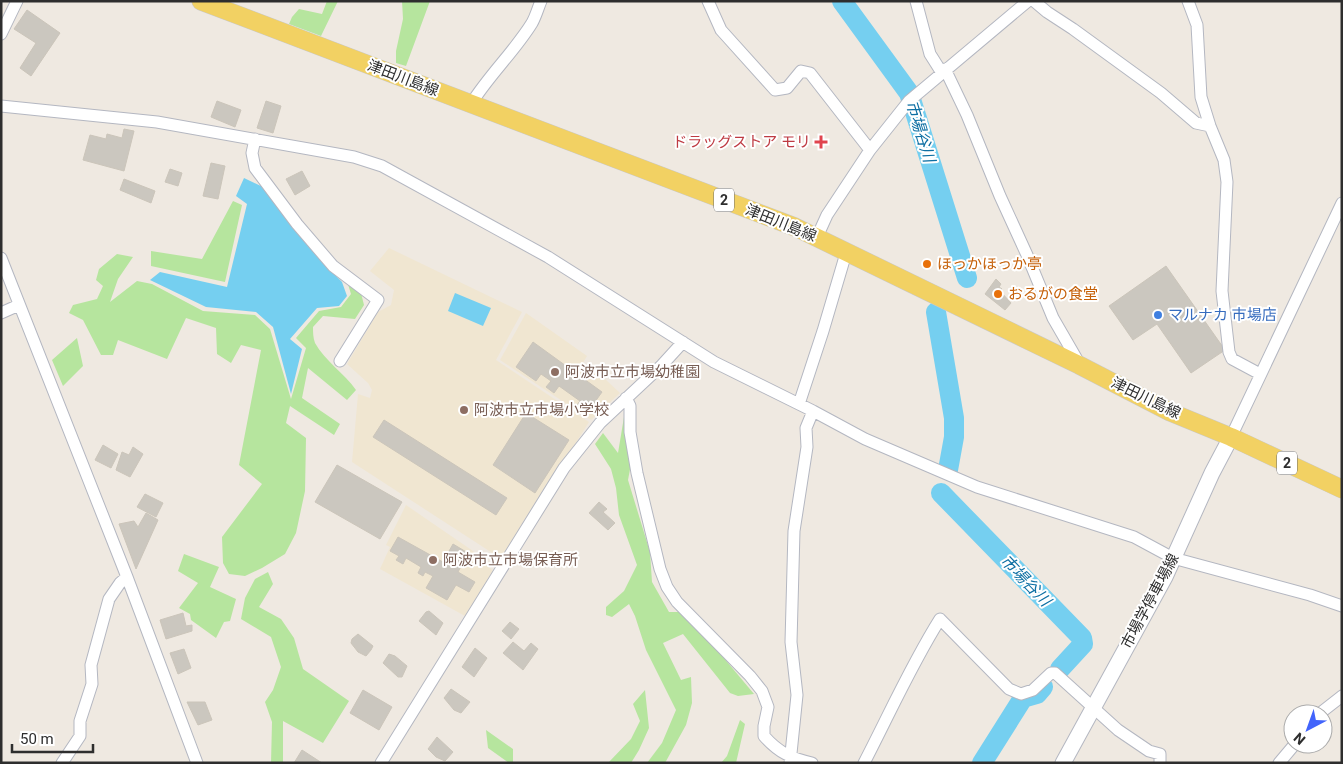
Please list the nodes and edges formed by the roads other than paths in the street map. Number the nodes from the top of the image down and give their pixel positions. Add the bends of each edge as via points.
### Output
1 (17, 1) edge
2 (201, 1) edge
3 (541, 1) edge
4 (708, 1) edge
5 (916, 1) edge
6 (1028, 1) edge
7 (1034, 1) edge
8 (1188, 1) edge
9 (1, 34) edge
10 (944, 71) junction
11 (471, 104) junction
12 (1, 106) edge
13 (1210, 126) junction
14 (255, 139) junction
15 (870, 150) junction
16 (1342, 203) edge
17 (817, 237) junction
18 (848, 251) junction
19 (1, 258) edge
20 (19, 305) junction
21 (1, 313) edge
22 (683, 342) junction
23 (340, 361) dead end
24 (1079, 365) junction
25 (1260, 374) junction
26 (626, 398) junction
27 (799, 404) junction
28 (814, 411) junction
29 (1232, 437) junction
30 (1342, 489) edge
31 (1173, 558) junction
32 (127, 577) junction
33 (1342, 606) edge
34 (1342, 696) edge
35 (1332, 704) edge
36 (1093, 707) junction
37 (791, 760) edge
38 (195, 762) edge
39 (62, 763) edge
40 (381, 763) edge
41 (812, 763) edge
42 (864, 763) edge
43 (1063, 763) edge
44 (1160, 763) edge

1 - 9 street
2 - 11 main road, 津田川島線 / 2
3 - 11 street via 533,22
4 - 15 street via 721,30 775,90 787,88 801,71 810,73
5 - 10 street via 930,54
6 - 10 street
7 - 13 street via 1161,93 1196,123
8 - 13 street via 1197,25 1201,97
10 - 15 street via 911,99
10 - 24 street via 967,115 1053,318
11 - 17 main road, 津田川島線 / 2
12 - 14 street via 158,122
13 - 25 street via 1224,160 1227,182 1222,291 1229,352 1232,359
14 - 22 street via 354,157 382,166 548,257
14 - 23 street via 252,153 255,168 296,224 333,266 378,300
15 - 17 street via 826,215
16 - 25 street
17 - 18 main road, 津田川島線 / 2
18 - 24 main road, 津田川島線 / 2
18 - 27 street
19 - 20 street
20 - 21 street
20 - 32 street
22 - 26 street
22 - 27 street via 714,362
24 - 29 main road, 津田川島線 / 2 via 1170,412
25 - 29 street
26 - 37 street via 630,406 630,432 637,473 667,587 762,691 768,708 764,736
26 - 40 street via 600,423 564,468
27 - 28 street
28 - 31 street via 865,439 978,487 1134,537
28 - 37 street via 806,428 808,447 794,531 791,642 797,695
29 - 30 main road, 津田川島線 / 2
29 - 31 main road, 市場学停車場線
31 - 33 street
31 - 36 main road, 市場学停車場線
32 - 38 street
32 - 39 street via 109,599 91,665 92,684 80,721 80,736
34 - 35 street
36 - 42 street via 1055,673 1033,690 1020,694 1009,689 940,619 908,672
36 - 43 main road, 市場学停車場線
36 - 44 street via 1118,730 1149,751 1160,754
37 - 41 street

